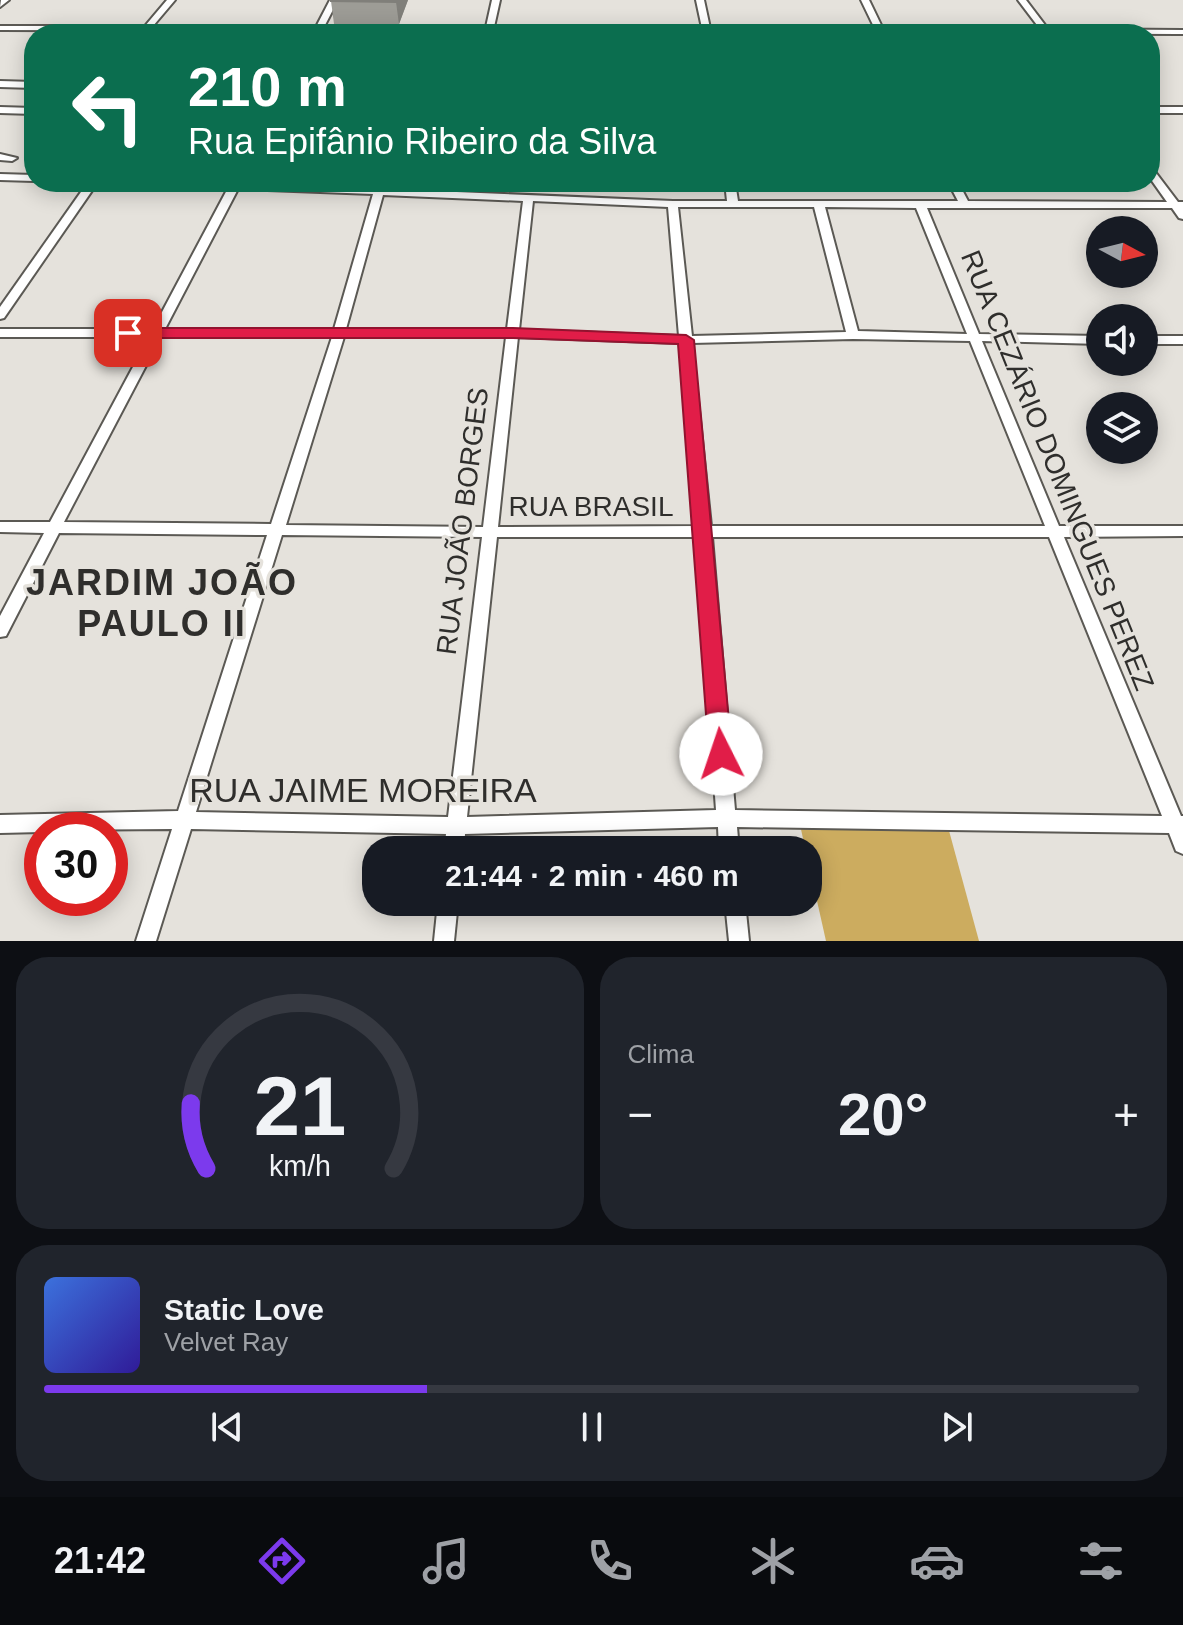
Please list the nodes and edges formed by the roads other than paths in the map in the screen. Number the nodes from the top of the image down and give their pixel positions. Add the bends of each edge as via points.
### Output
1 (5, 0) edge
2 (171, 0) edge
3 (334, 0) edge
4 (496, 0) edge
5 (700, 0) edge
6 (865, 0) edge
7 (1022, 0) edge
8 (0, 5) edge
9 (151, 24) edge
10 (321, 24) edge
11 (490, 24) edge
12 (704, 24) edge
13 (877, 24) edge
14 (1040, 24) edge
15 (0, 28) edge
16 (24, 28) edge
17 (1160, 32) edge
18 (1183, 32) edge
19 (0, 84) edge
20 (24, 85) edge
21 (0, 110) edge
22 (1160, 110) edge
23 (1183, 110) edge
24 (24, 111) edge
25 (0, 177) edge
26 (24, 178) edge
27 (1160, 183) edge
28 (86, 192) edge
29 (232, 192) edge
30 (379, 192) edge
31 (424, 192) edge
32 (731, 192) edge
33 (958, 192) edge
34 (528, 199) junction
35 (673, 204) junction
36 (920, 204) junction
37 (964, 204) junction
38 (733, 205) junction
39 (819, 205) junction
40 (1179, 205) edge
41 (1183, 216) edge
42 (0, 315) edge
43 (0, 333) edge
44 (160, 333) junction
45 (339, 333) junction
46 (513, 333) junction
47 (853, 335) junction
48 (975, 339) junction
49 (686, 340) junction
50 (1086, 340) edge
51 (1158, 340) edge
52 (1183, 340) edge
53 (0, 527) edge
54 (52, 528) junction
55 (276, 529) junction
56 (1055, 530) junction
57 (1183, 531) edge
58 (487, 532) junction
59 (704, 532) junction
60 (0, 631) edge
61 (726, 818) junction
62 (182, 820) junction
63 (0, 824) edge
64 (1179, 825) edge
65 (456, 826) junction
66 (455, 836) edge
67 (728, 836) edge
68 (1183, 845) edge
69 (447, 916) edge
70 (736, 916) edge
71 (146, 941) edge
72 (444, 941) edge
73 (739, 941) edge

1 - 8 street
2 - 9 street
3 - 10 street
4 - 11 street
5 - 12 street
6 - 13 street
7 - 14 street
15 - 16 street
17 - 18 street
19 - 20 street
21 - 24 street
22 - 23 street
25 - 26 street
27 - 40 street
28 - 42 street
29 - 44 street
30 - 45 street
31 - 34 street
32 - 38 street
33 - 37 street
34 - 35 street
34 - 46 street, RUA JOÃO BORGES
35 - 38 street
35 - 49 street
36 - 37 street
36 - 39 street
36 - 48 street, RUA CEZÁRIO DOMINGUES PEREZ
37 - 40 street
38 - 39 street
39 - 47 street
40 - 41 street
43 - 44 street
44 - 45 street
44 - 54 street
45 - 46 street
45 - 55 street
46 - 49 street
46 - 58 street, RUA JOÃO BORGES
47 - 48 street
47 - 49 street
48 - 50 street
48 - 56 street, RUA CEZÁRIO DOMINGUES PEREZ
49 - 59 street
51 - 52 street
53 - 54 street, RUA BRASIL
54 - 55 street, RUA BRASIL
54 - 60 street
55 - 58 street, RUA BRASIL
55 - 62 street
56 - 57 street, RUA BRASIL
56 - 59 street, RUA BRASIL
56 - 64 street, RUA CEZÁRIO DOMINGUES PEREZ
58 - 59 street, RUA BRASIL
58 - 65 street, RUA JOÃO BORGES
59 - 61 street
61 - 64 street, RUA JAIME MOREIRA
61 - 65 street, RUA JAIME MOREIRA
61 - 67 street
62 - 63 street, RUA JAIME MOREIRA
62 - 65 street, RUA JAIME MOREIRA
62 - 71 street
64 - 68 street, RUA CEZÁRIO DOMINGUES PEREZ
65 - 66 street, RUA JOÃO BORGES
69 - 72 street
70 - 73 street

